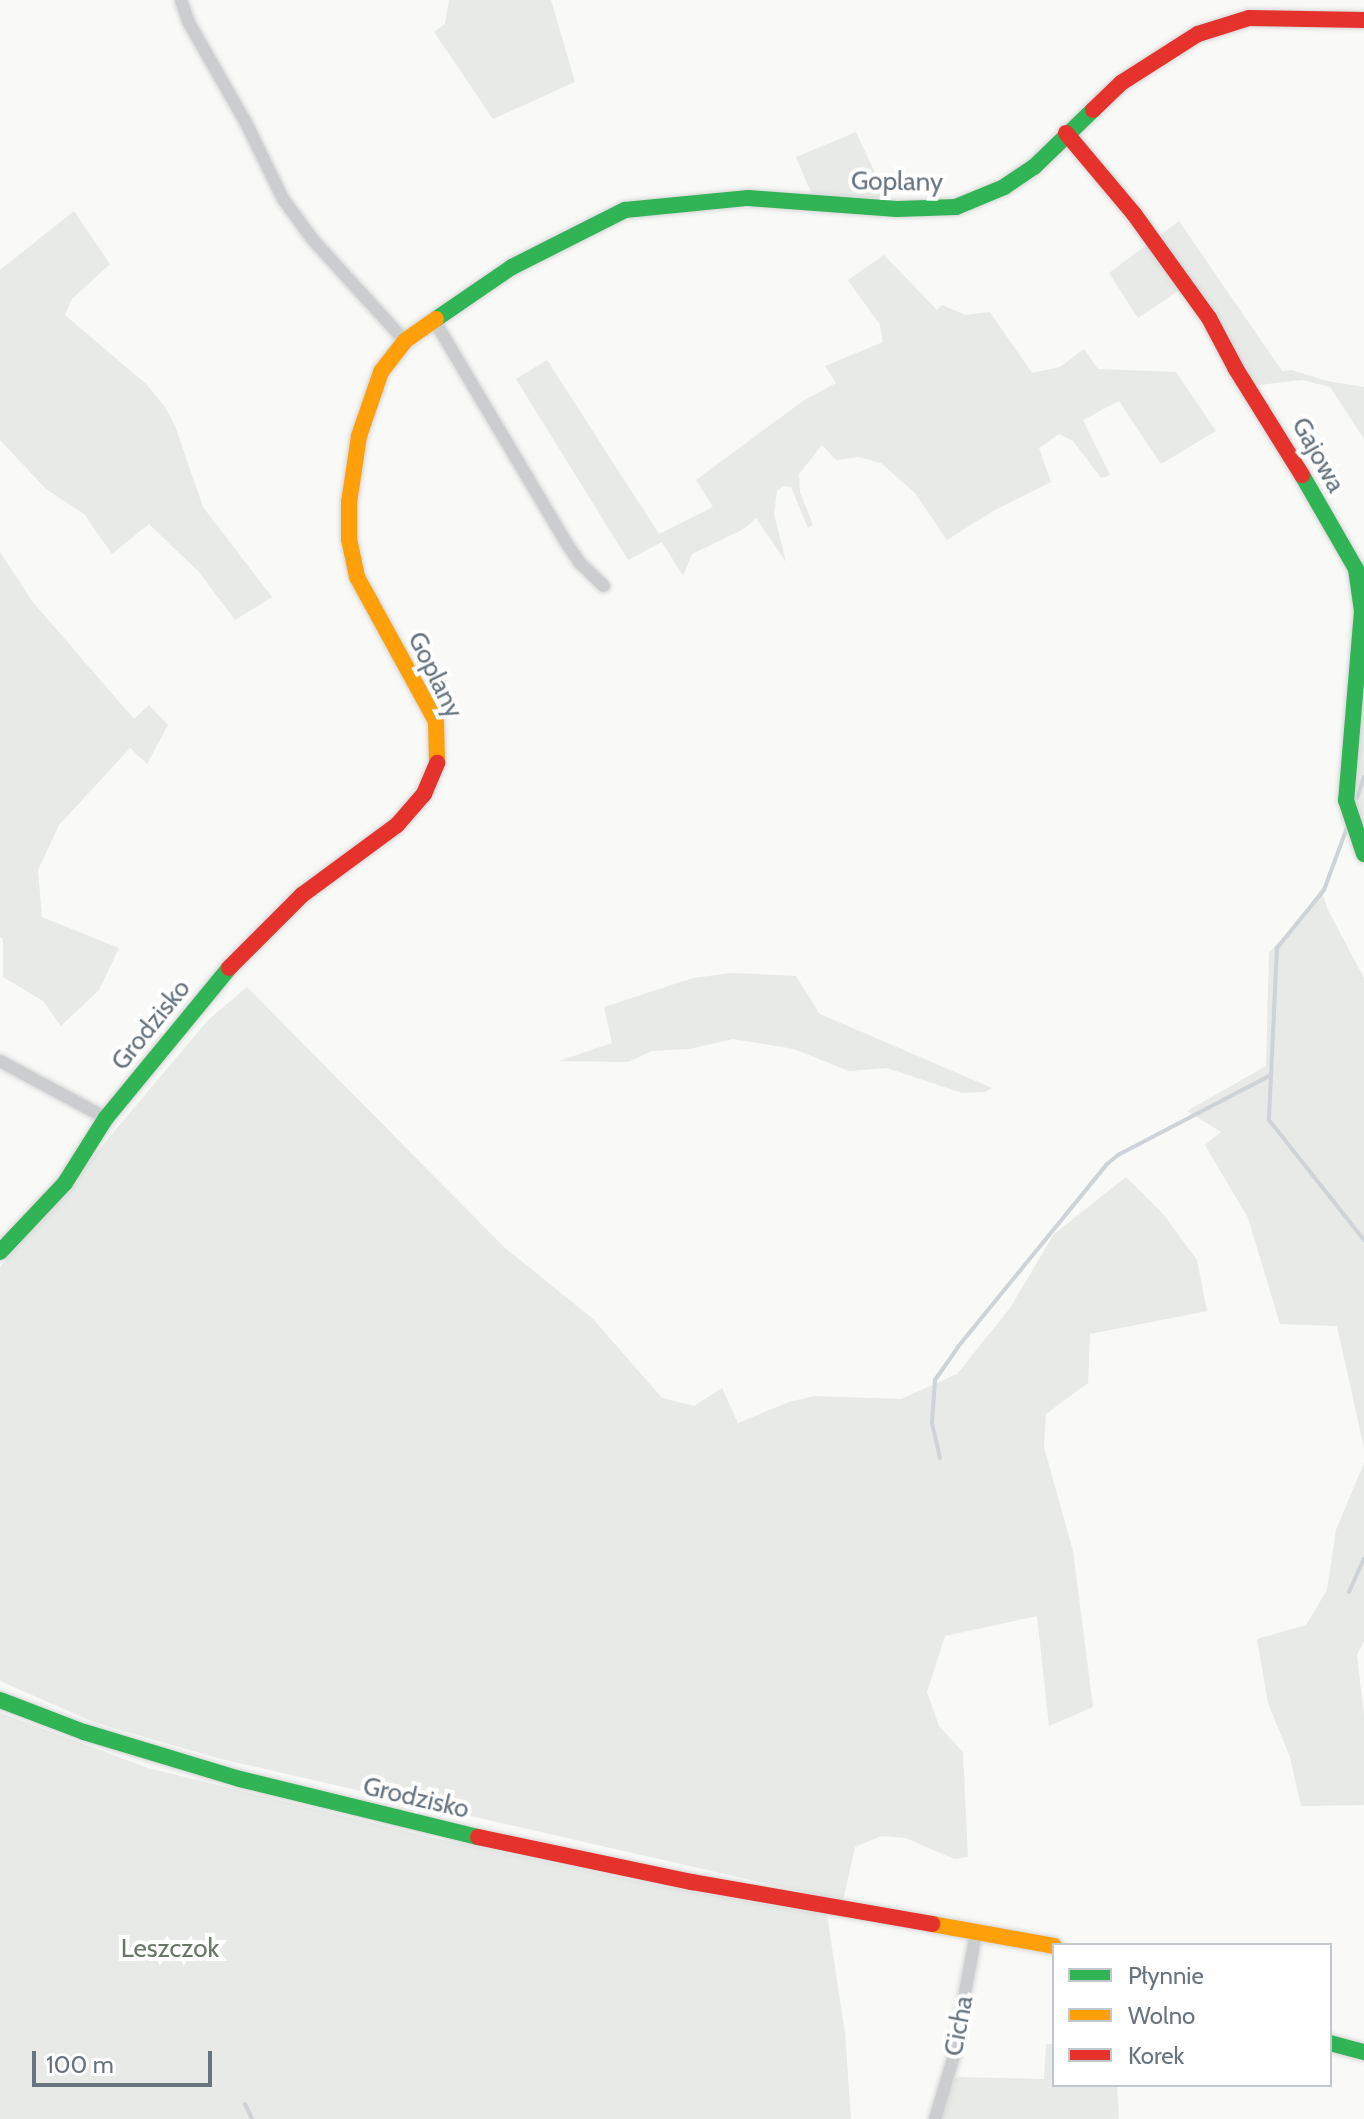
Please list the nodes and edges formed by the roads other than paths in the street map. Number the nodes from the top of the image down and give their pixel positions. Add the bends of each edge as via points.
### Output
1 (181, 0) edge
2 (1364, 20) edge
3 (1066, 133) junction
4 (434, 320) junction
5 (405, 341) junction
6 (604, 586) dead end
7 (1364, 854) edge
8 (233, 963) joint
9 (0, 1061) edge
10 (106, 1118) junction
11 (0, 1252) edge
12 (0, 1700) edge
13 (976, 1932) junction
14 (1052, 1946) edge
15 (1332, 2044) edge
16 (1364, 2052) edge
17 (935, 2119) edge

1 - 5 street via 289,208
2 - 3 street, Goplany via 1249,18 1198,34 1121,83
3 - 4 street, Goplany via 1034,167 1004,187 956,207 897,209 748,198 625,210 515,265
3 - 7 street, Gajowa via 1134,214 1209,318 1356,569 1362,611 1346,800
4 - 5 street, Goplany
4 - 6 street via 565,541
5 - 8 street, Goplany via 381,372 366,411 353,470 349,539 357,577 436,721 437,763 413,809 302,895
8 - 10 street, Grodzisko
9 - 10 street
10 - 11 street, Grodzisko via 65,1183
12 - 13 street, Grodzisko via 128,1746 320,1800 575,1859
13 - 14 street, Grodzisko
13 - 17 street, Cicha via 953,2059
15 - 16 street

